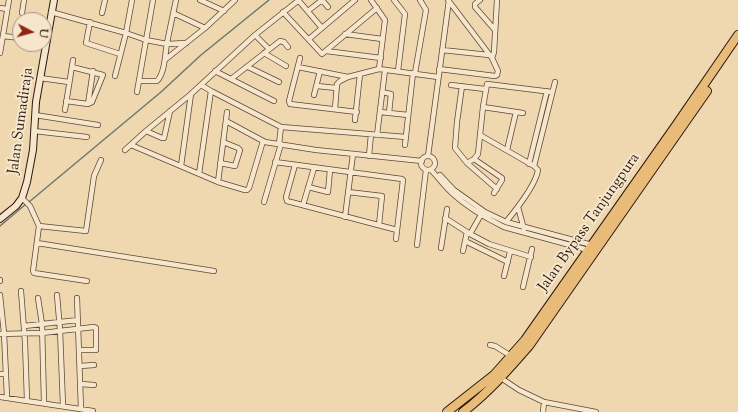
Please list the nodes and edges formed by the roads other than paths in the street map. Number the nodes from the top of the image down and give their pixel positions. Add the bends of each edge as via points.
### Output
1 (9, 0) edge
2 (24, 0) edge
3 (54, 0) edge
4 (105, 0) edge
5 (132, 0) edge
6 (153, 0) edge
7 (176, 0) edge
8 (200, 0) edge
9 (235, 0) edge
10 (299, 0) edge
11 (322, 0) edge
12 (346, 0) edge
13 (355, 0) edge
14 (371, 0) edge
15 (394, 0) edge
16 (420, 0) edge
17 (448, 0) edge
18 (480, 0) edge
19 (497, 0) edge
20 (350, 5) junction
21 (328, 7) dead end
22 (0, 8) edge
23 (377, 8) junction
24 (7, 10) junction
25 (224, 11) junction
26 (308, 11) junction
27 (22, 12) edge
28 (51, 12) edge
29 (52, 12) edge
30 (283, 12) junction
31 (102, 13) dead end
32 (173, 13) junction
33 (90, 22) junction
34 (2, 27) edge
35 (205, 28) junction
36 (322, 28) junction
37 (495, 30) junction
38 (126, 33) junction
39 (345, 34) junction
40 (738, 34) edge
41 (255, 35) junction
42 (4, 36) junction
43 (12, 37) edge
44 (309, 39) junction
45 (382, 39) junction
46 (146, 40) junction
47 (1, 43) edge
48 (186, 43) junction
49 (167, 44) junction
50 (738, 44) edge
51 (288, 47) dead end
52 (269, 49) junction
53 (326, 50) junction
54 (442, 50) junction
55 (44, 52) edge
56 (0, 53) edge
57 (120, 54) junction
58 (264, 54) junction
59 (491, 56) junction
60 (300, 58) dead end
61 (381, 58) junction
62 (166, 59) junction
63 (73, 60) dead end
64 (286, 66) dead end
65 (72, 67) junction
66 (248, 67) junction
67 (298, 67) junction
68 (379, 69) junction
69 (439, 69) junction
70 (385, 70) junction
71 (215, 71) junction
72 (320, 71) junction
73 (398, 71) junction
74 (93, 72) junction
75 (414, 73) junction
76 (360, 74) junction
77 (115, 76) dead end
78 (348, 77) junction
79 (438, 77) junction
80 (40, 78) junction
81 (231, 79) junction
82 (140, 81) junction
83 (69, 82) junction
84 (279, 82) dead end
85 (555, 82) dead end
86 (201, 84) junction
87 (451, 85) dead end
88 (317, 86) junction
89 (462, 86) junction
90 (336, 88) junction
91 (485, 89) junction
92 (211, 91) junction
93 (137, 92) dead end
94 (382, 92) junction
95 (550, 92) junction
96 (191, 94) junction
97 (314, 96) dead end
98 (66, 101) junction
99 (274, 101) dead end
100 (88, 104) junction
101 (483, 107) junction
102 (335, 109) junction
103 (65, 110) dead end
104 (170, 111) junction
105 (227, 112) dead end
106 (357, 112) junction
107 (380, 112) junction
108 (516, 112) junction
109 (389, 113) junction
110 (523, 113) dead end
111 (35, 115) junction
112 (408, 115) junction
113 (355, 120) dead end
114 (226, 121) junction
115 (98, 125) dead end
116 (281, 126) junction
117 (540, 130) junction
118 (34, 131) junction
119 (146, 131) junction
120 (371, 134) junction
121 (377, 135) junction
122 (480, 135) junction
123 (87, 137) dead end
124 (406, 137) junction
125 (263, 141) junction
126 (223, 142) junction
127 (280, 144) junction
128 (131, 145) junction
129 (405, 145) dead end
130 (125, 150) dead end
131 (507, 150) junction
132 (353, 154) junction
133 (369, 156) junction
134 (428, 156) junction
135 (474, 159) junction
136 (101, 160) dead end
137 (422, 161) junction
138 (275, 162) junction
139 (220, 163) junction
140 (467, 163) junction
141 (295, 164) junction
142 (529, 164) junction
143 (181, 166) junction
144 (534, 166) junction
145 (314, 168) junction
146 (430, 169) junction
147 (330, 170) junction
148 (351, 172) junction
149 (199, 174) junction
150 (218, 182) junction
151 (308, 187) junction
152 (348, 192) junction
153 (24, 200) junction
154 (264, 202) dead end
155 (303, 205) junction
156 (518, 207) junction
157 (447, 209) dead end
158 (482, 213) junction
159 (345, 217) junction
160 (445, 218) junction
161 (0, 219) edge
162 (506, 222) junction
163 (379, 225) junction
164 (39, 226) junction
165 (397, 230) junction
166 (524, 230) junction
167 (469, 233) junction
168 (396, 239) dead end
169 (465, 241) junction
170 (37, 244) junction
171 (417, 245) dead end
172 (441, 248) dead end
173 (590, 248) junction
174 (532, 249) dead end
175 (463, 251) dead end
176 (510, 252) junction
177 (530, 257) junction
178 (508, 262) junction
179 (214, 271) dead end
180 (504, 276) dead end
181 (87, 281) dead end
182 (523, 287) dead end
183 (20, 291) dead end
184 (0, 295) edge
185 (57, 295) dead end
186 (38, 298) dead end
187 (77, 298) dead end
188 (1, 303) edge
189 (1, 318) edge
190 (78, 320) junction
191 (59, 322) junction
192 (42, 324) junction
193 (24, 326) junction
194 (79, 329) junction
195 (60, 330) junction
196 (24, 333) junction
197 (42, 333) junction
198 (2, 334) edge
199 (490, 345) dead end
200 (79, 350) junction
201 (0, 355) edge
202 (6, 355) junction
203 (511, 356) junction
204 (94, 365) dead end
205 (80, 366) junction
206 (0, 374) edge
207 (6, 374) junction
208 (501, 378) junction
209 (81, 384) junction
210 (94, 385) dead end
211 (0, 397) edge
212 (7, 398) junction
213 (27, 400) junction
214 (544, 402) junction
215 (44, 403) junction
216 (63, 406) junction
217 (82, 409) junction
218 (567, 409) edge
219 (93, 411) dead end
220 (447, 412) edge
221 (463, 412) edge
222 (543, 412) edge
223 (596, 412) edge

1 - 24 street
2 - 27 street
3 - 28 street, Jalan Sumadiraja
4 - 31 street
5 - 38 street
6 - 46 street
7 - 32 street
8 - 25 street
9 - 25 street
10 - 26 street
10 - 30 street
11 - 21 street
11 - 26 street
12 - 20 street
13 - 20 street
14 - 23 street
15 - 73 street via 405,14
16 - 75 street via 426,10
17 - 54 street
17 - 59 street
18 - 37 street via 475,7
19 - 37 street
20 - 36 street
22 - 24 street
23 - 39 street
23 - 45 street via 385,20
24 - 34 street
25 - 35 street
26 - 36 street
29 - 33 street
30 - 41 street
30 - 44 street
32 - 35 street
32 - 49 street
33 - 38 street
33 - 57 street via 86,43
34 - 42 street
35 - 48 street
36 - 44 street
37 - 59 street
38 - 46 street
38 - 57 street
39 - 45 street
39 - 53 street
40 - 173 highway, Jalan Bypass Tanjungpura
41 - 52 street
41 - 71 street
42 - 43 street
42 - 47 street
44 - 53 street via 320,53
45 - 61 street
46 - 49 street
46 - 82 street
47 - 56 street
48 - 49 street
48 - 62 street
49 - 62 street
50 - 208 highway, Jalan Bypass Tanjungpura via 533,340
51 - 52 street via 280,41
52 - 58 street
53 - 61 street
54 - 59 street
54 - 69 street
55 - 80 street, Jalan Sumadiraja
57 - 77 street
58 - 64 street
58 - 66 street
59 - 69 street via 498,68 498,74 495,76
60 - 67 street
61 - 68 street
62 - 82 street via 157,81
63 - 65 street
65 - 74 street
65 - 83 street
66 - 81 street
66 - 84 street
67 - 72 street
67 - 102 street via 290,103
68 - 70 street
68 - 76 street
69 - 79 street
70 - 73 street
70 - 94 street
71 - 81 street
71 - 86 street
72 - 78 street
72 - 88 street
73 - 75 street
74 - 100 street
74 - 100 street via 103,75 94,100
75 - 79 street
75 - 112 street
76 - 78 street
76 - 106 street
78 - 90 street via 339,82
79 - 134 street
80 - 83 street
80 - 111 street, Jalan Sumadiraja
81 - 99 street
82 - 93 street
83 - 98 street
85 - 95 street
86 - 92 street
86 - 96 street
87 - 89 street
88 - 90 street
88 - 97 street
89 - 91 street
89 - 140 street via 455,148
90 - 102 street
91 - 95 street via 489,83
91 - 101 street
92 - 116 street
92 - 149 street
94 - 107 street
94 - 109 street via 391,94
95 - 117 street
96 - 104 street
96 - 143 street
98 - 100 street
98 - 103 street
101 - 108 street
101 - 122 street
102 - 106 street
104 - 119 street
104 - 119 street via 164,138
105 - 114 street
106 - 113 street
107 - 109 street
107 - 121 street
108 - 110 street
108 - 131 street
109 - 112 street
111 - 115 street
111 - 118 street, Jalan Sumadiraja
112 - 124 street
114 - 125 street
114 - 126 street
116 - 120 street
116 - 127 street
117 - 142 street
117 - 144 street
118 - 123 street
118 - 153 street, Jalan Sumadiraja via 31,168
119 - 128 street
120 - 121 street
120 - 133 street
121 - 124 street
122 - 131 street
122 - 135 street via 478,154
124 - 129 street
125 - 127 street
125 - 150 street via 248,190
126 - 139 street
126 - 139 street via 240,150 235,166
127 - 132 street
127 - 138 street
128 - 130 street
128 - 143 street
131 - 142 street
132 - 133 street
132 - 148 street
133 - 137 street
134 - 137 street
134 - 146 street via 434,159 435,164
135 - 140 street
135 - 140 street via 502,178 496,191
136 - 164 street via 94,176 86,231
137 - 146 street via 423,168
138 - 141 street
138 - 154 street
139 - 150 street
141 - 145 street
141 - 155 street via 286,199
142 - 144 street
143 - 149 street
144 - 156 street via 538,173
145 - 147 street
145 - 151 street
146 - 158 street
146 - 171 street
147 - 148 street
147 - 151 street via 328,192
148 - 152 street
148 - 165 street via 403,179
149 - 150 street
151 - 155 street
152 - 159 street
152 - 163 street via 382,196
153 - 161 street
153 - 164 street via 30,206
155 - 159 street
156 - 162 street
156 - 166 street
157 - 160 street
158 - 162 street
158 - 166 street via 504,227
158 - 167 street
159 - 163 street
160 - 167 street
160 - 172 street
162 - 166 street
163 - 165 street
164 - 170 street
165 - 168 street
166 - 173 street
167 - 169 street
167 - 176 street
169 - 175 street
169 - 178 street
170 - 179 street
170 - 181 street via 34,273
173 - 203 highway, Jalan Bypass Tanjungpura
174 - 177 street
176 - 177 street
176 - 178 street
177 - 182 street
178 - 180 street
183 - 193 street
184 - 188 street
185 - 191 street
186 - 192 street
187 - 190 street
188 - 189 street
189 - 198 street
190 - 191 street
190 - 194 street
191 - 192 street
191 - 195 street
192 - 193 street
192 - 197 street
193 - 196 street
194 - 195 street
194 - 200 street
194 - 200 street via 97,329 96,350
195 - 197 street
195 - 216 street
196 - 197 street
196 - 198 street
196 - 213 street
197 - 215 street
198 - 202 street
199 - 203 street
200 - 205 street
201 - 202 street
202 - 207 street
203 - 220 highway, Jalan Bypass Tanjungpura via 494,375
204 - 205 street
205 - 209 street
206 - 207 street
207 - 212 street
208 - 214 street via 518,390
208 - 221 highway, Jalan Bypass Tanjungpura
209 - 210 street
209 - 217 street
211 - 212 street
212 - 213 street
213 - 215 street
214 - 218 street
214 - 222 street
215 - 216 street
216 - 217 street
217 - 219 street
218 - 223 street

